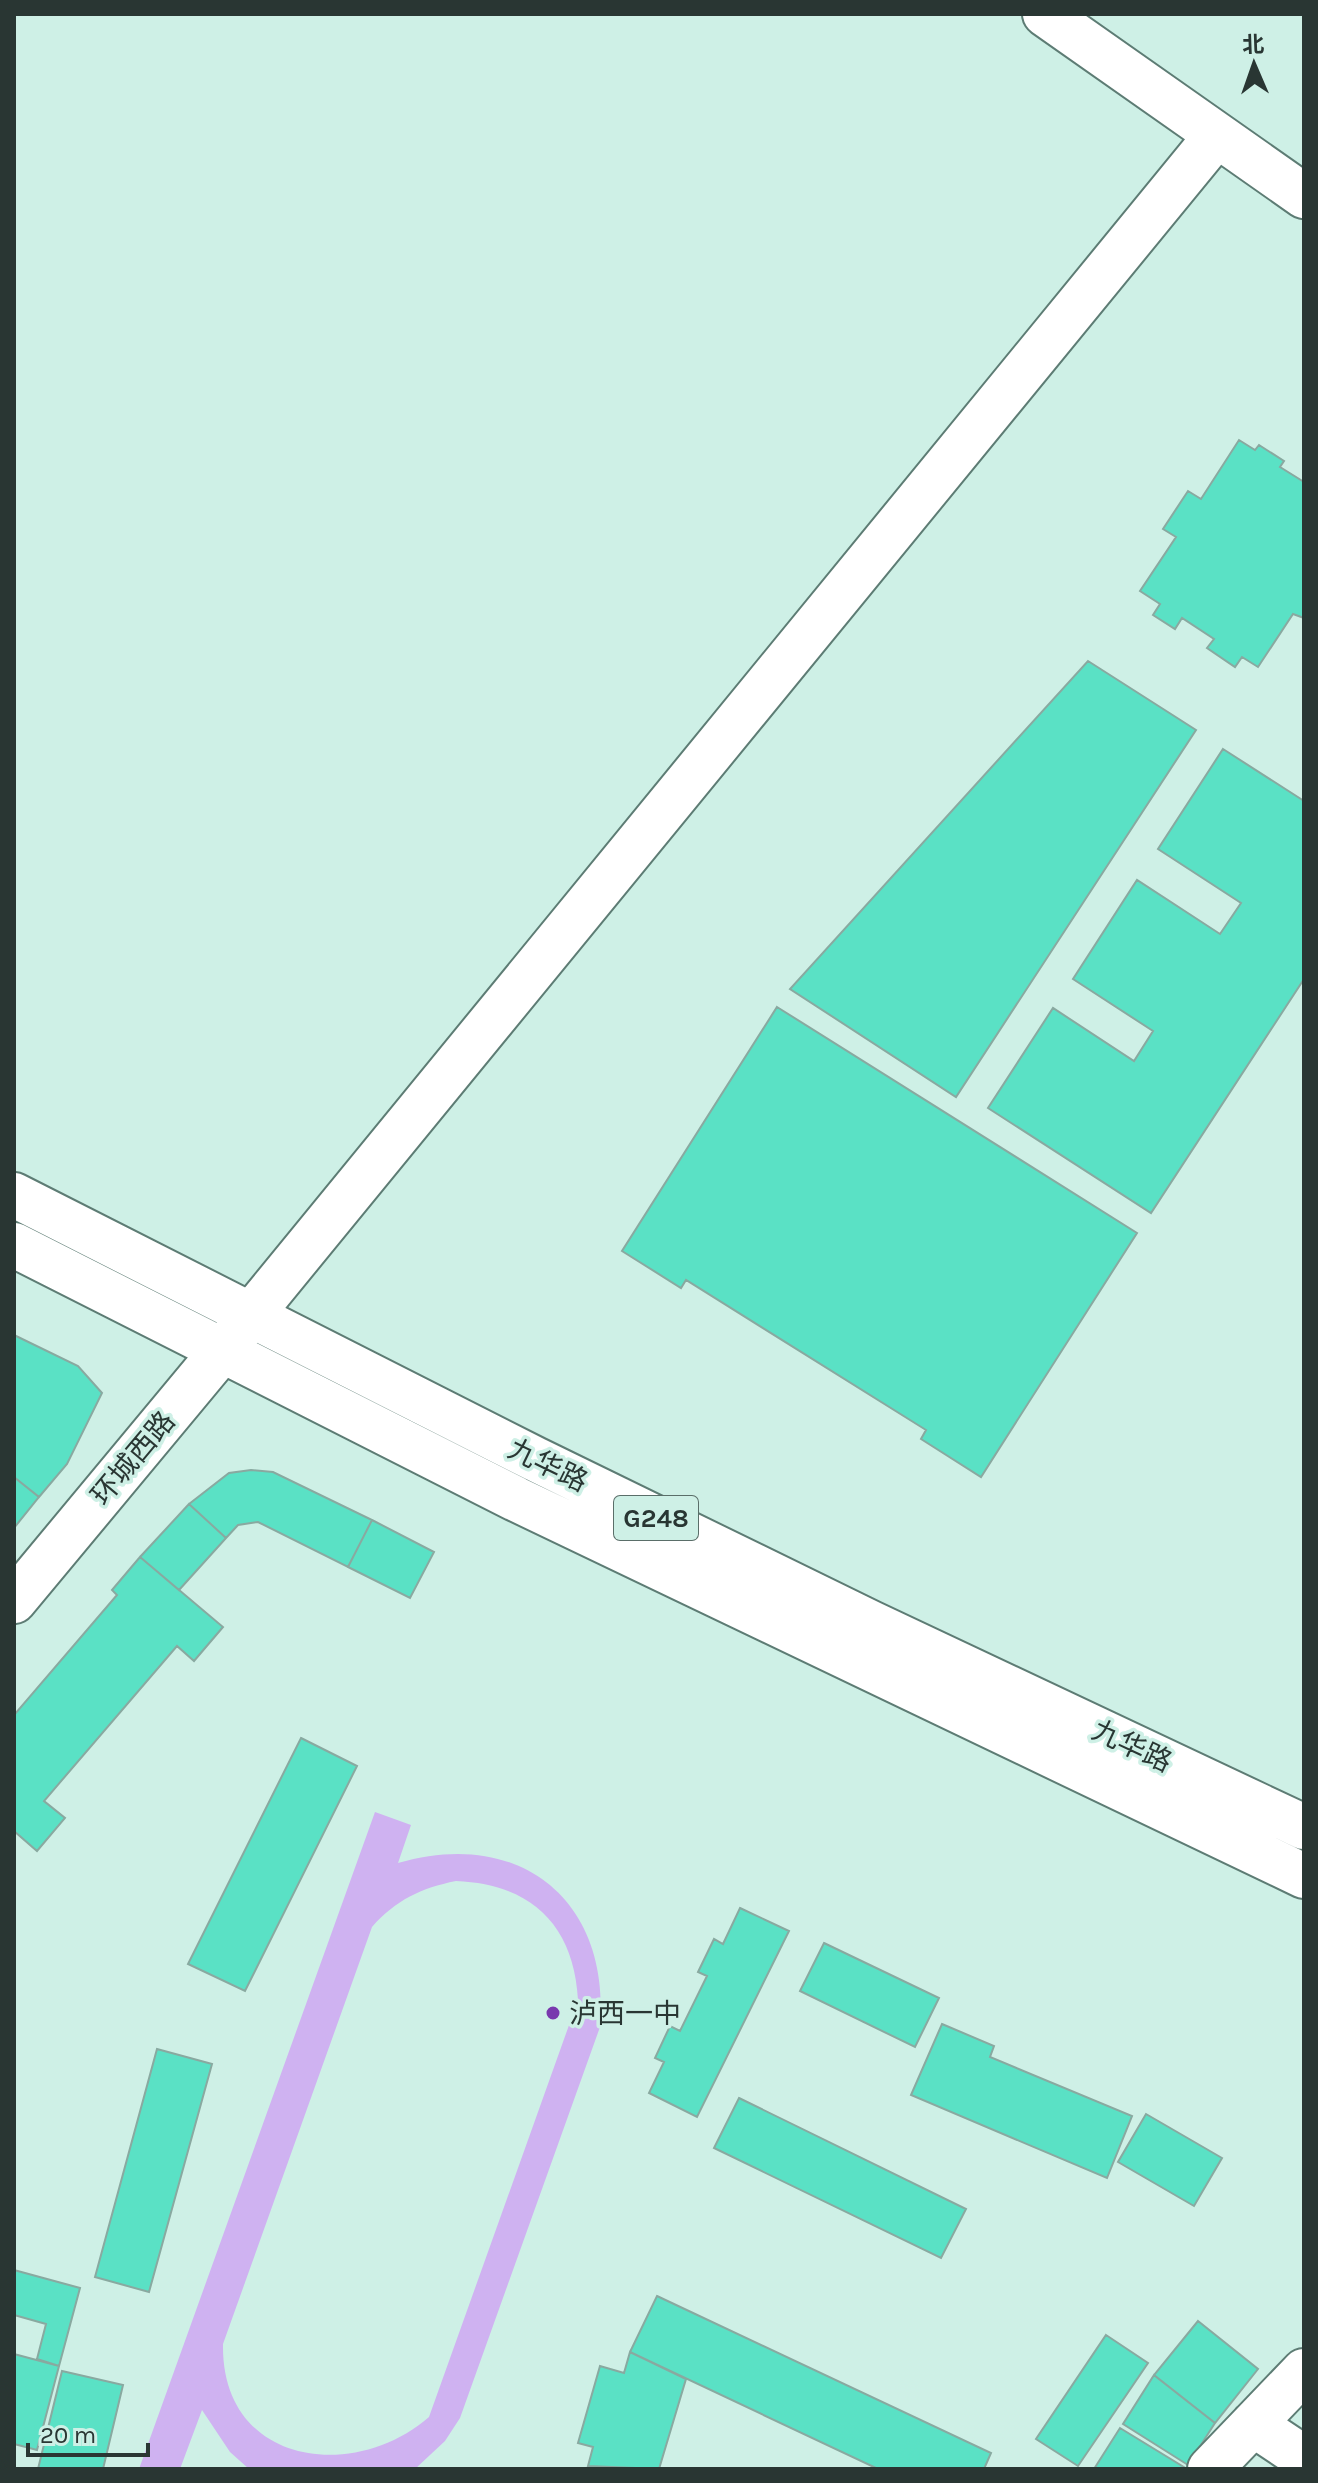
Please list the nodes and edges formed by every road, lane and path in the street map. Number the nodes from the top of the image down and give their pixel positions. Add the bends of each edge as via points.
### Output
1 (1045, 14) edge
2 (1217, 135) junction
3 (1304, 196) edge
4 (14, 1195) edge
5 (14, 1245) edge
6 (251, 1315) junction
7 (222, 1351) junction
8 (14, 1601) edge
9 (1304, 1827) edge
10 (1304, 1876) edge
11 (1304, 2371) edge
12 (1253, 2424) junction
13 (1304, 2458) edge
14 (1210, 2469) edge

1 - 2 main road
2 - 3 main road
2 - 6 main road, 环城西路
4 - 6 main road, 九华路 / G248
5 - 7 main road, 九华路 / G248
6 - 7 main road, 环城西路
6 - 9 main road, 九华路 / G248 via 843,1609
7 - 8 main road, 环城西路
7 - 10 main road, 九华路 / G248 via 851,1662
11 - 12 main road
12 - 13 main road
12 - 14 main road

